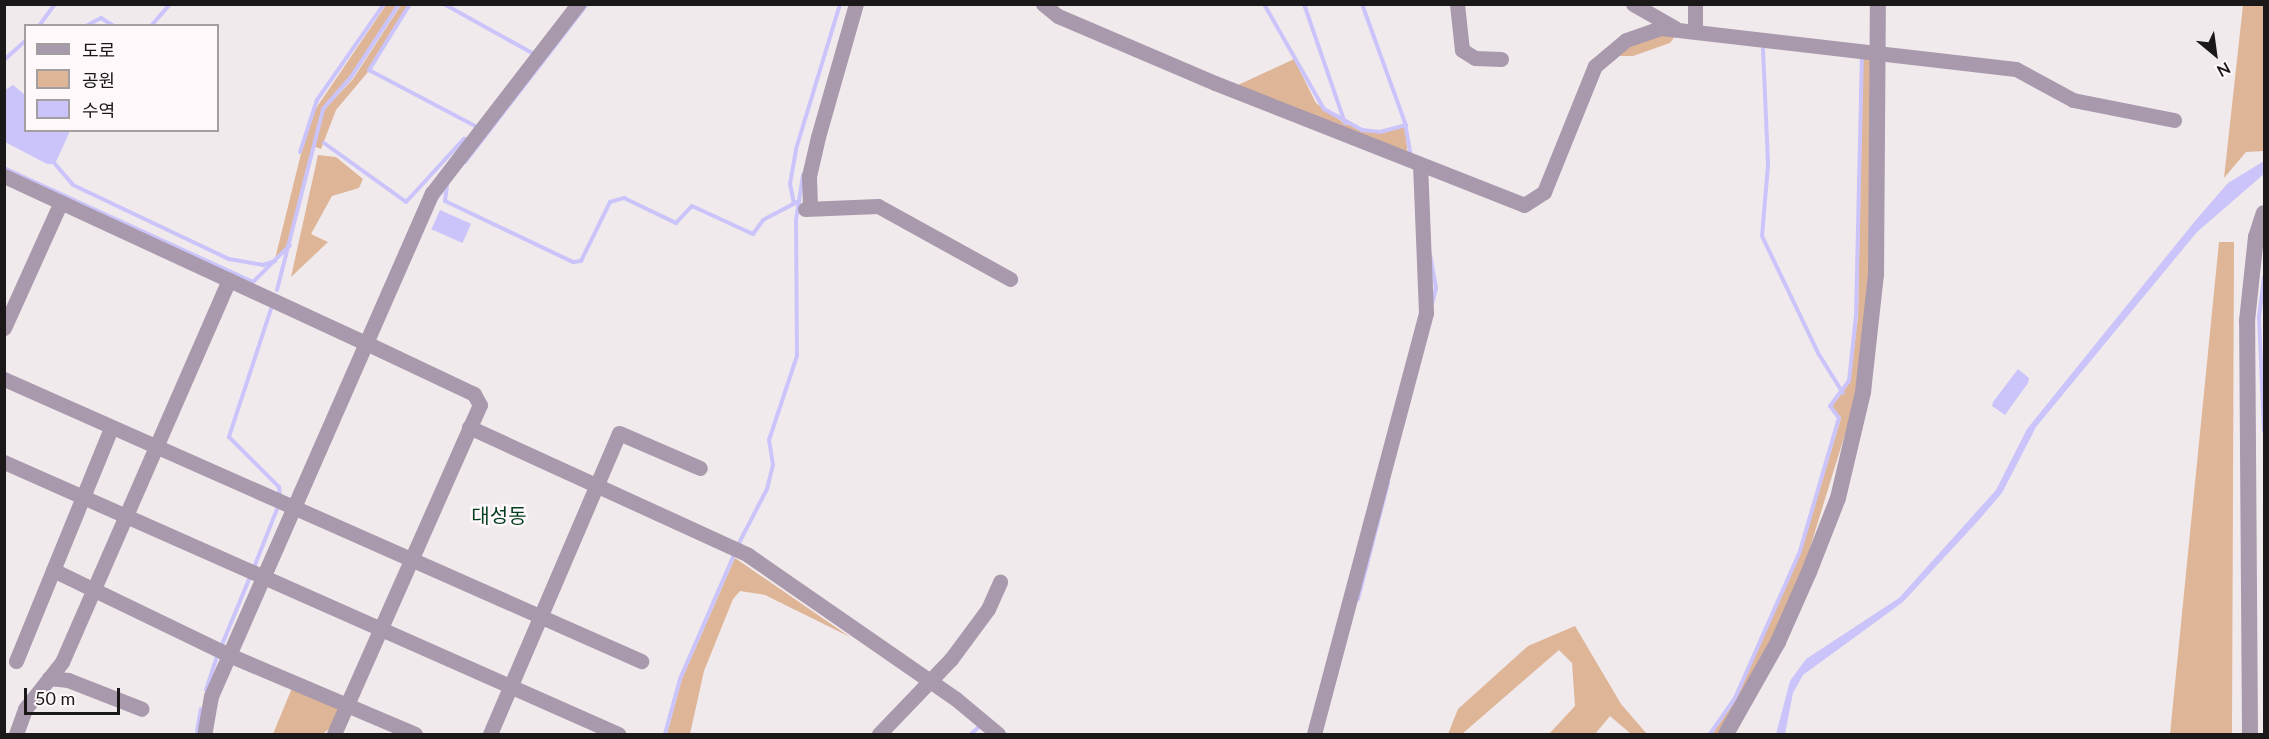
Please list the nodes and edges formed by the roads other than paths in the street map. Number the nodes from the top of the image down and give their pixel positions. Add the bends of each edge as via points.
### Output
1 (578, 4) edge
2 (856, 4) edge
3 (1043, 4) edge
4 (1457, 4) edge
5 (1634, 4) edge
6 (1695, 4) edge
7 (1878, 4) edge
8 (1675, 28) junction
9 (1695, 30) junction
10 (1878, 52) junction
11 (1501, 59) dead end
12 (2174, 120) dead end
13 (1420, 166) junction
14 (4, 176) edge
15 (61, 202) junction
16 (2265, 213) edge
17 (1010, 279) dead end
18 (229, 280) junction
19 (4, 328) edge
20 (366, 343) junction
21 (4, 379) edge
22 (468, 427) junction
23 (111, 428) junction
24 (156, 445) junction
25 (4, 462) edge
26 (700, 468) dead end
27 (600, 486) junction
28 (85, 498) junction
29 (286, 502) junction
30 (124, 517) junction
31 (414, 556) junction
32 (53, 570) junction
33 (255, 575) junction
34 (1000, 582) dead end
35 (92, 589) junction
36 (542, 615) junction
37 (381, 629) junction
38 (223, 652) junction
39 (16, 661) dead end
40 (641, 661) dead end
41 (50, 678) junction
42 (930, 681) junction
43 (510, 689) junction
44 (345, 703) junction
45 (142, 709) dead end
46 (16, 735) edge
47 (204, 735) edge
48 (334, 735) edge
49 (415, 735) edge
50 (490, 735) edge
51 (618, 735) edge
52 (879, 735) edge
53 (998, 735) edge
54 (1314, 735) edge
55 (1726, 735) edge
56 (2250, 735) edge

1 - 20 street via 432,193
2 - 17 street via 818,137 809,176 808,208 878,206
3 - 13 street via 1058,16
4 - 11 street via 1462,50 1475,58
5 - 8 street
6 - 9 street
7 - 10 street
8 - 9 street
8 - 13 street via 1626,40 1595,66 1537,201 1524,205 1507,201
9 - 10 street
10 - 12 street via 2016,69 2073,100
10 - 55 street via 1876,275 1863,392 1838,498 1809,572 1778,642
13 - 54 street via 1426,313
14 - 15 street
15 - 18 street
15 - 19 street
16 - 56 street via 2256,237 2247,321
18 - 20 street
18 - 24 street
20 - 22 street via 474,394 480,405
20 - 29 street
21 - 23 street
22 - 27 street
22 - 31 street
23 - 24 street
23 - 28 street
24 - 29 street
24 - 30 street
25 - 28 street
26 - 27 street via 619,433
27 - 36 street
27 - 42 street via 748,555
28 - 30 street
28 - 32 street
29 - 31 street
29 - 33 street
30 - 33 street
30 - 35 street
31 - 36 street
31 - 37 street
32 - 35 street
32 - 39 street
33 - 37 street
33 - 38 street
34 - 42 street via 988,609
35 - 38 street
35 - 41 street via 62,662
36 - 40 street
36 - 43 street
37 - 43 street
37 - 44 street
38 - 44 street
38 - 47 street
41 - 45 street via 69,680
41 - 46 street via 25,709
42 - 52 street
42 - 53 street
43 - 50 street
43 - 51 street
44 - 48 street
44 - 49 street

